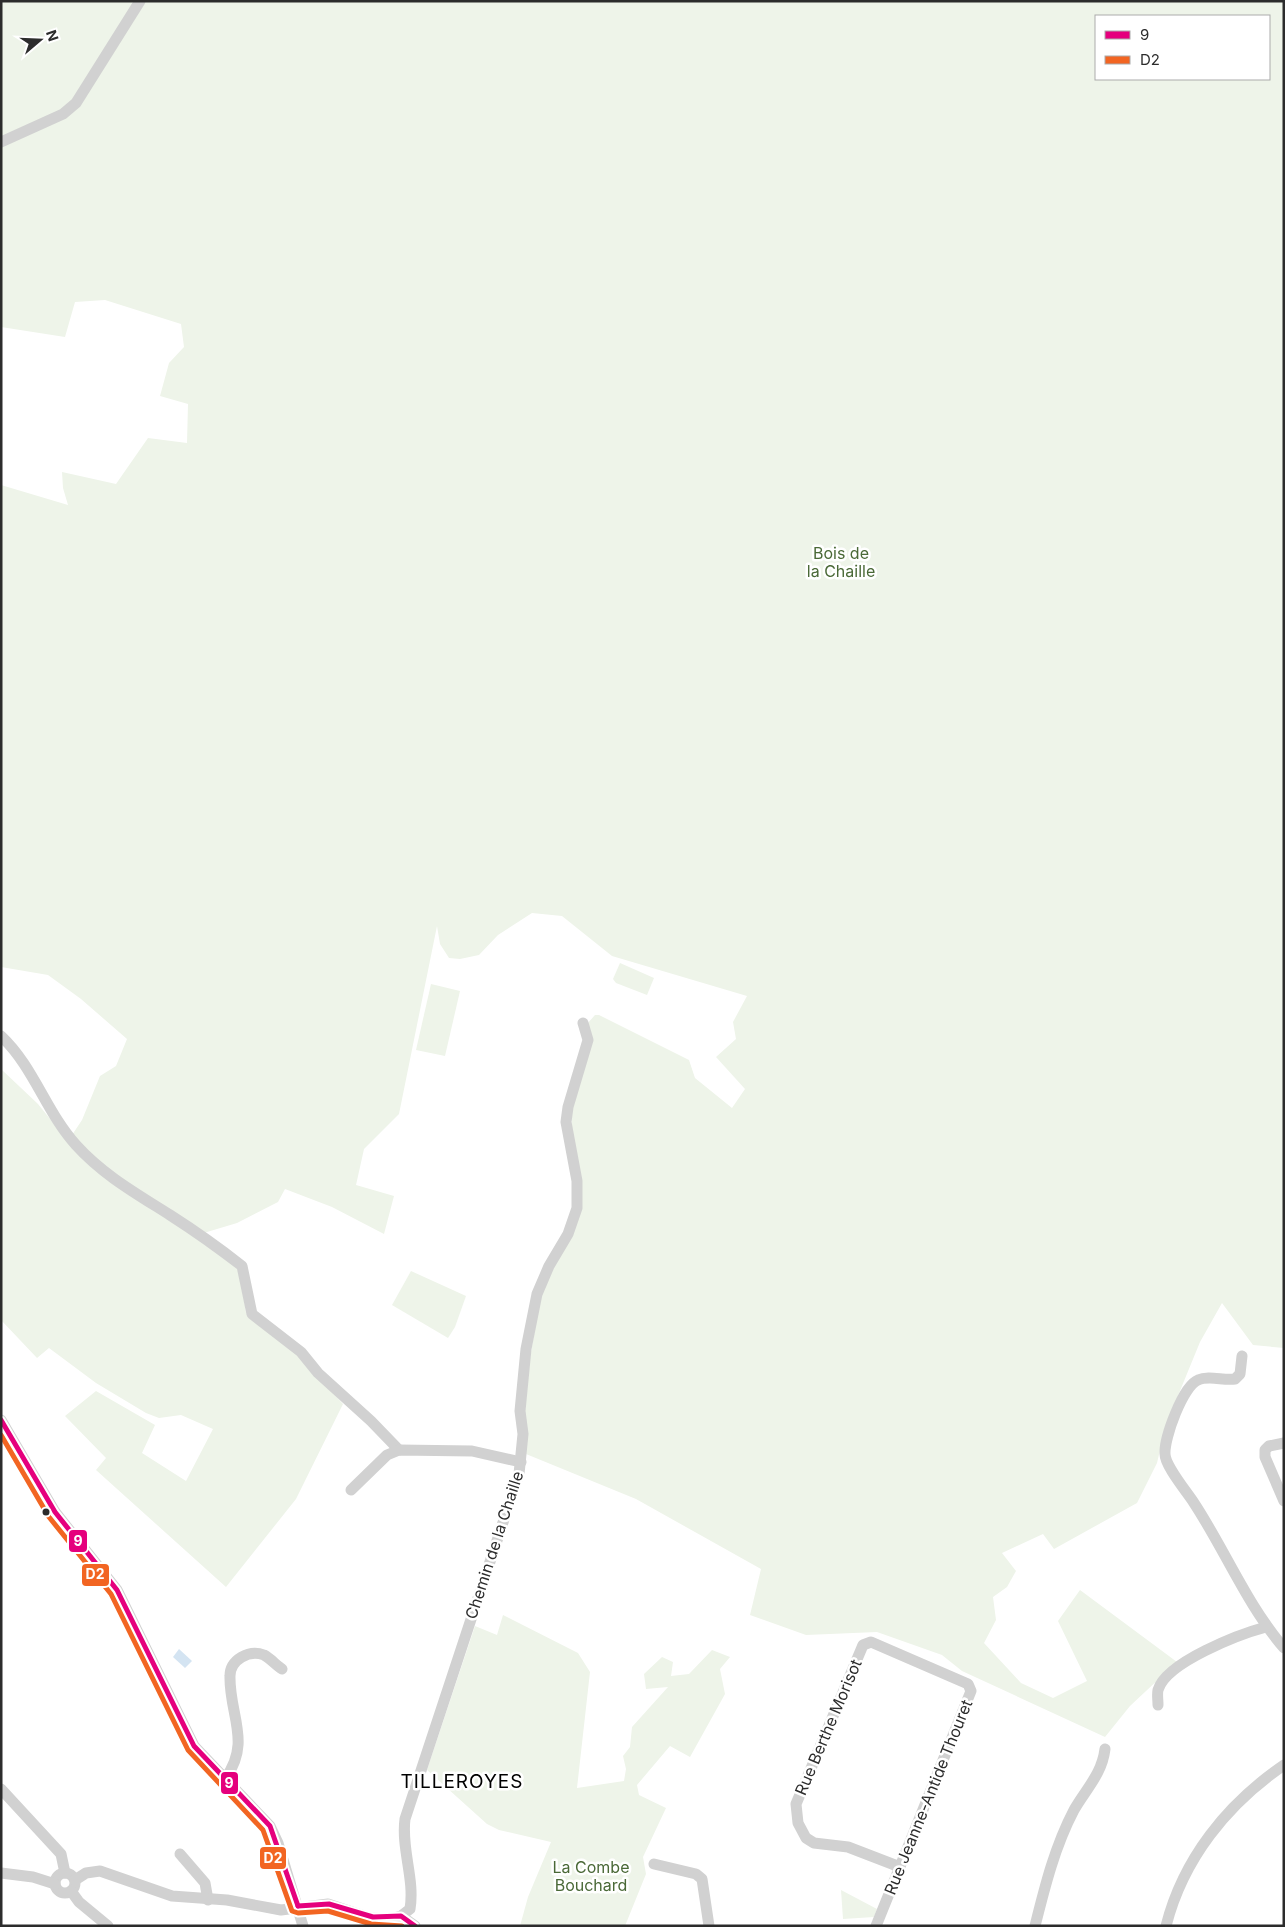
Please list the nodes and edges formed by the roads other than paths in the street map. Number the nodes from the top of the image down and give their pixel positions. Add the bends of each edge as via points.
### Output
1 (140, 1) edge
2 (1, 142) edge
3 (583, 1023) dead end
4 (1, 1036) edge
5 (1242, 1356) dead end
6 (1, 1420) edge
7 (1284, 1443) edge
8 (399, 1450) junction
9 (521, 1462) junction
10 (351, 1490) dead end
11 (1284, 1501) edge
12 (1266, 1627) junction
13 (871, 1642) joint
14 (1284, 1648) edge
15 (282, 1669) dead end
16 (1158, 1705) dead end
17 (1105, 1749) dead end
18 (1284, 1765) edge
19 (225, 1779) junction
20 (1, 1789) edge
21 (180, 1854) dead end
22 (654, 1864) dead end
23 (900, 1867) junction
24 (1, 1873) edge
25 (65, 1873) junction
26 (75, 1880) junction
27 (55, 1884) junction
28 (72, 1891) junction
29 (208, 1900) junction
30 (298, 1906) junction
31 (401, 1916) junction
32 (108, 1926) edge
33 (303, 1926) edge
34 (415, 1926) edge
35 (709, 1926) edge
36 (876, 1926) edge
37 (1035, 1926) edge
38 (1166, 1926) edge

1 - 2 street via 76,103 62,114
3 - 9 street, Chemin de la Chaille via 588,1040 566,1122 577,1180 577,1208 568,1234 537,1294 526,1349 520,1411 523,1434
4 - 8 street via 30,1070 75,1145 101,1171 199,1233 242,1266 252,1314 301,1352 318,1373
5 - 12 street via 1240,1374 1236,1379 1204,1378 1187,1387 1164,1455 1214,1534
6 - 19 street via 55,1512 117,1590 189,1738
7 - 11 street via 1265,1450
8 - 9 street via 472,1451
8 - 10 street via 387,1455
9 - 31 street, Chemin de la Chaille via 405,1819 403,1832 412,1899 410,1909
12 - 14 street
12 - 16 street via 1192,1658 1175,1669 1158,1689
13 - 23 street, Rue Jeanne-Antide Thouret via 952,1676 971,1688
13 - 23 street, Rue Berthe Morisot via 863,1645 856,1661 796,1804 796,1816 806,1838 814,1843 848,1847
15 - 19 street via 257,1653 244,1656 233,1665 230,1676 238,1750 236,1762
17 - 37 street via 1103,1764 1074,1810 1050,1868
18 - 38 street via 1240,1799 1197,1851 1172,1904
19 - 30 street via 270,1826
20 - 25 street via 61,1854
21 - 29 street via 205,1883
22 - 35 street via 696,1874 702,1879
23 - 36 street, Rue Jeanne-Antide Thouret
24 - 27 street
25 - 26 street
25 - 27 street via 57,1877
26 - 28 street
26 - 29 street via 86,1873 100,1871 172,1896
27 - 28 street via 62,1893
28 - 32 street via 79,1902
29 - 30 street via 227,1900 281,1910
30 - 31 street via 328,1904 370,1918
30 - 33 street
31 - 34 street

